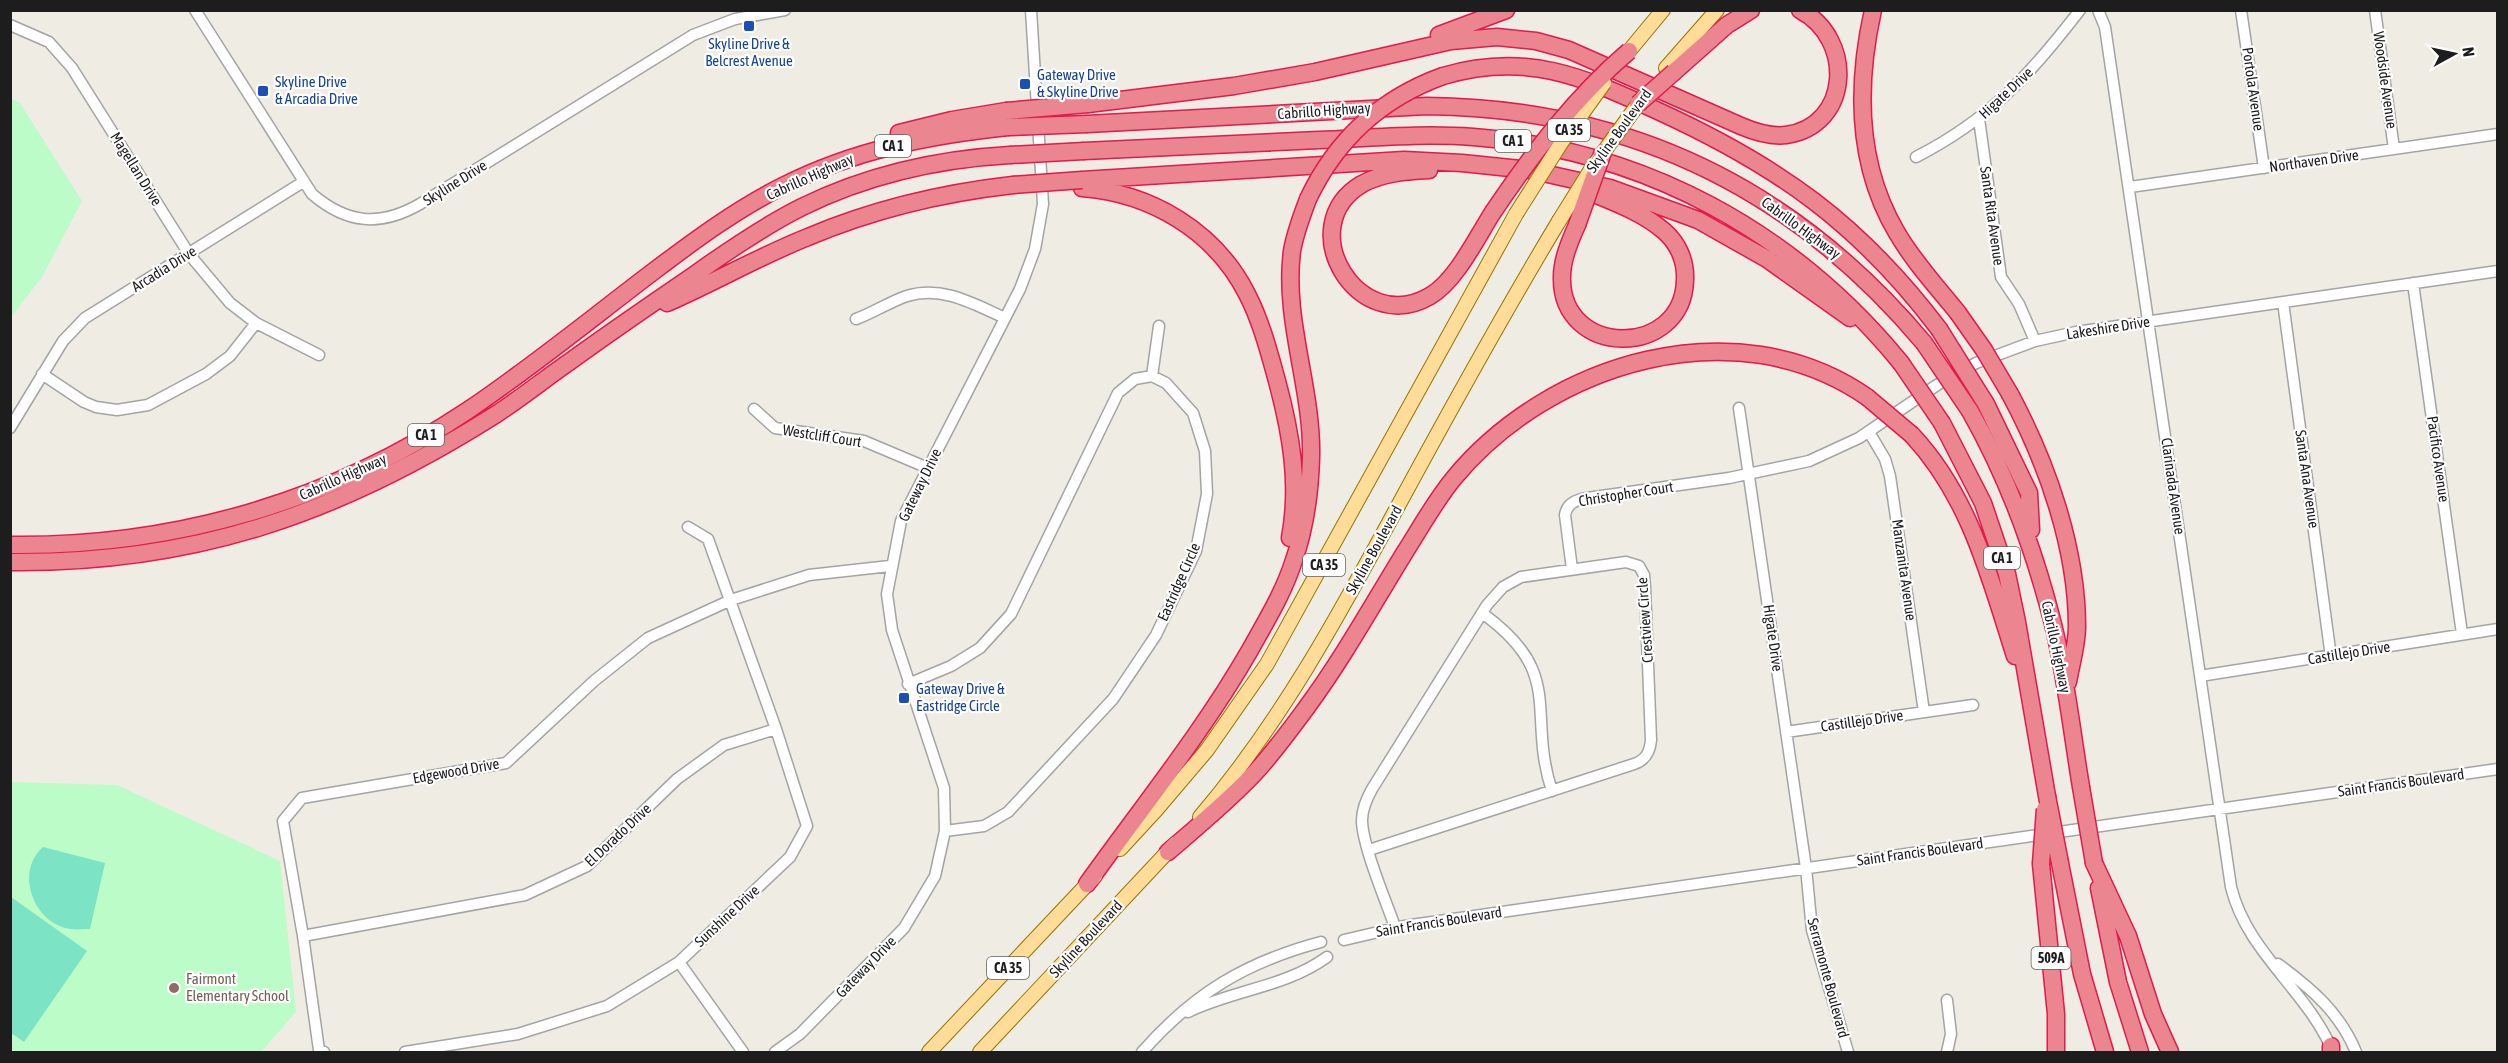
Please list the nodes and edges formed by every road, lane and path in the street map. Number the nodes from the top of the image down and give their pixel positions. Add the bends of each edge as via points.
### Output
1 (195, 10) edge
2 (785, 10) edge
3 (1031, 10) edge
4 (1506, 10) edge
5 (1663, 10) edge
6 (1717, 10) edge
7 (1751, 10) edge
8 (1800, 10) edge
9 (1873, 10) edge
10 (2079, 10) edge
11 (2098, 10) edge
12 (2241, 10) edge
13 (2375, 10) edge
14 (763, 12) edge
15 (10, 25) edge
16 (1629, 51) junction
17 (1350, 64) junction
18 (1670, 70) junction
19 (1638, 104) joint
20 (1007, 119) junction
21 (1978, 119) junction
22 (2498, 135) edge
23 (2394, 149) junction
24 (1603, 152) junction
25 (1916, 157) dead end
26 (1498, 166) junction
27 (2264, 168) junction
28 (1530, 170) junction
29 (303, 182) junction
30 (1082, 184) junction
31 (2130, 187) junction
32 (189, 254) junction
33 (2498, 271) edge
34 (2413, 283) junction
35 (2283, 302) junction
36 (631, 318) junction
37 (1005, 318) junction
38 (856, 320) dead end
39 (2149, 321) junction
40 (256, 323) junction
41 (1159, 326) dead end
42 (1882, 341) junction
43 (2035, 341) junction
44 (319, 355) dead end
45 (42, 374) junction
46 (1152, 376) junction
47 (1739, 408) dead end
48 (754, 409) dead end
49 (10, 429) edge
50 (1869, 432) junction
51 (928, 468) junction
52 (1749, 473) junction
53 (688, 527) dead end
54 (10, 545) edge
55 (2033, 555) junction
56 (10, 562) edge
57 (890, 566) junction
58 (1572, 569) junction
59 (731, 600) junction
60 (1482, 613) junction
61 (1268, 617) junction
62 (2498, 629) edge
63 (2462, 634) junction
64 (2331, 657) junction
65 (2200, 676) junction
66 (908, 684) junction
67 (2066, 694) junction
68 (2030, 703) junction
69 (1973, 705) dead end
70 (1924, 712) junction
71 (776, 729) junction
72 (1786, 732) junction
73 (2498, 769) edge
74 (1552, 791) junction
75 (2047, 796) junction
76 (2219, 809) junction
77 (945, 831) junction
78 (1369, 850) junction
79 (1168, 852) junction
80 (2094, 863) junction
81 (1806, 868) junction
82 (1087, 884) junction
83 (1395, 927) junction
84 (303, 936) junction
85 (1344, 940) dead end
86 (1321, 942) dead end
87 (2265, 955) junction
88 (1327, 957) dead end
89 (679, 962) junction
90 (1947, 1000) dead end
91 (1173, 1023) junction
92 (2332, 1050) edge
93 (324, 1053) edge
94 (405, 1053) edge
95 (743, 1053) edge
96 (776, 1053) edge
97 (929, 1053) edge
98 (980, 1053) edge
99 (1142, 1053) edge
100 (1848, 1053) edge
101 (1947, 1053) edge
102 (2056, 1053) edge
103 (2105, 1053) edge
104 (2140, 1053) edge
105 (2170, 1053) edge
106 (2356, 1053) edge

1 - 29 street, Skyline Drive
2 - 14 street, Skyline Drive
3 - 37 street, Gateway Drive via 1043,204 1035,249
4 - 17 highway
5 - 16 main road, CA 35
6 - 18 main road
7 - 18 highway
8 - 17 highway via 1817,21 1834,43 1839,80 1820,117 1808,127 1787,135 1749,129 1578,54 1529,40 1459,40
9 - 67 highway, bridge via 1861,95 1871,172 1897,232 1984,350 2010,394 2050,487 2070,563 2077,628
10 - 21 street, Higate Drive via 2034,69
11 - 31 street, Clarinada Avenue via 2105,27
12 - 27 street, Portola Avenue
13 - 23 street, Woodside Avenue
14 - 29 street, Skyline Drive via 727,21 676,44 408,211 382,219 351,217 324,204
15 - 32 street, Magellan Drive via 49,42 72,68
16 - 26 highway, bridge via 1576,102 1528,163 1443,286 1414,302 1391,304 1367,297 1347,281 1334,256 1332,233 1337,213 1348,196 1363,184 1404,172
16 - 82 main road, CA 35, bridge via 1561,143 1516,214 1267,664 1187,775
17 - 20 highway, bridge via 1225,88 1088,104
18 - 19 highway, bridge
19 - 24 main road, Skyline Boulevard / CA 35, bridge
20 - 54 highway, Cabrillo Highway / CA 1 via 930,124 834,159 783,186 714,228 467,410 343,479 262,510 189,529 103,542
20 - 55 highway, Cabrillo Highway / CA 1, bridge via 1087,124 1427,106 1519,111 1601,128 1695,163 1782,212 1823,242 1860,274 1924,343 1970,411 2006,482
21 - 25 street, Higate Drive
21 - 43 street, Santa Rita Avenue via 2001,277 2019,304
22 - 23 street, Northaven Drive
23 - 27 street, Northaven Drive
24 - 28 highway, bridge via 1577,225 1564,261 1562,283 1567,304 1580,322 1600,335 1626,339 1652,333 1681,302 1685,283 1683,263 1670,237 1623,206
24 - 79 main road, Skyline Boulevard / CA 35, bridge via 1559,221 1297,686 1234,775
26 - 28 highway
26 - 30 highway via 1394,161
27 - 31 street, Northaven Drive
28 - 42 highway via 1610,188 1698,220 1767,259
29 - 32 street, Arcadia Drive
30 - 36 highway, bridge via 930,197 873,213 807,237
30 - 61 highway via 1134,197 1182,221 1224,260 1251,303 1284,406 1295,476 1289,539
31 - 39 street, Clarinada Avenue
32 - 40 street, Magellan Drive via 230,303
32 - 45 street, Arcadia Drive via 85,318 63,341
33 - 34 street, Lakeshire Drive
34 - 35 street, Lakeshire Drive
34 - 63 street, Pacifico Avenue
35 - 39 street, Lakeshire Drive
35 - 64 street, Santa Ana Avenue
36 - 42 highway, Cabrillo Highway / CA 1, bridge via 760,230 826,196 920,167 1010,155 1439,136 1505,140 1567,151 1654,178 1730,214 1771,241 1848,304
36 - 56 highway, Cabrillo Highway / CA 1 via 470,430 376,482 305,514 232,536 154,553 78,561
37 - 38 street via 954,295 929,292 907,296
37 - 51 street, Gateway Drive
39 - 43 street, Lakeshire Drive
39 - 65 street, Clarinada Avenue
40 - 44 street, Magellan Drive
40 - 45 street via 230,356 206,374 148,405 117,410 96,407
41 - 46 street
42 - 68 highway, Cabrillo Highway / CA 1, bridge via 1942,423 1979,495 2015,610
43 - 50 street, Lakeshire Drive via 1957,373
45 - 49 street, Arcadia Drive
46 - 66 street via 1135,380 1118,393 1011,614 980,648 951,666
46 - 77 street, Eastridge Circle via 1166,383 1193,413 1205,451 1207,494 1196,551 1156,635 1113,699 1008,812 984,826
47 - 52 street, Higate Drive
48 - 51 street, Westcliff Court via 775,428 864,441
50 - 52 street, Lakeshire Drive via 1809,461
50 - 70 street, Manzanita Avenue via 1890,476
51 - 57 street, Gateway Drive via 901,521
52 - 58 street, Christopher Court via 1572,503 1565,515
52 - 72 street, Higate Drive
53 - 59 street, Sunshine Drive via 708,539
55 - 61 highway, bridge via 2029,493 1986,404 1940,329 1891,270 1837,219 1779,175 1713,137 1566,74 1505,66 1443,76 1401,95 1356,129 1328,163 1308,199 1292,249 1290,291 1311,422 1309,483 1296,554
55 - 67 highway, Cabrillo Highway / CA 1 via 2053,626
57 - 59 street, Edgewood Drive via 810,575
57 - 66 street, Gateway Drive via 887,594 892,630
58 - 60 street, Crestview Circle via 1514,579 1497,592
58 - 74 street, Crestview Circle via 1631,562 1642,570 1650,748 1638,763
59 - 71 street, Sunshine Drive
59 - 84 street, Edgewood Drive via 648,638 594,681 506,763 302,798 283,821
60 - 74 street via 1517,643 1536,675
60 - 78 street, Crestview Circle via 1368,797 1362,820
61 - 82 highway via 1202,725
62 - 63 street, Castillejo Drive
63 - 64 street, Castillejo Drive
64 - 65 street, Castillejo Drive
65 - 76 street, Clarinada Avenue
66 - 77 street, Gateway Drive via 944,788
67 - 80 highway, Cabrillo Highway / CA 1, bridge
68 - 75 highway, Cabrillo Highway / CA 1
68 - 79 highway, bridge via 1966,514 1943,473 1912,435 1867,397 1833,377 1788,361 1742,353 1702,352 1655,358 1570,387 1530,410 1492,439 1447,488 1329,675 1281,741 1253,775
69 - 70 street, Castillejo Drive
70 - 72 street, Castillejo Drive
71 - 84 street, El Dorado Drive via 724,745 676,779 587,866 525,895
71 - 89 street, Sunshine Drive via 807,826 790,856
72 - 81 street, Higate Drive
73 - 76 street, Saint Francis Boulevard
74 - 78 street, Crestview Circle
75 - 102 highway, 509A, bridge via 2040,864 2056,1014
75 - 103 highway, Cabrillo Highway / CA 1, bridge via 2082,974
76 - 81 street, Saint Francis Boulevard
76 - 87 street, Clarinada Avenue via 2235,900 2247,929
77 - 96 street, Gateway Drive via 935,876 904,928 800,1034
78 - 83 street, Crestview Circle
79 - 98 main road, Skyline Boulevard / CA 35
80 - 104 highway, Cabrillo Highway / CA 1 via 2112,957
80 - 105 highway via 2128,936
81 - 83 street, Saint Francis Boulevard
81 - 100 street, Serramonte Boulevard via 1812,930
82 - 97 main road, CA 35
83 - 85 street, Saint Francis Boulevard
84 - 93 street, Edgewood Drive via 319,1050
86 - 91 street via 1274,956 1229,977
87 - 92 street, Clarinada Avenue via 2317,1021
87 - 106 street, Clarinada Avenue via 2319,995 2339,1020
88 - 91 street via 1302,972 1189,1011
89 - 94 street, Sunshine Drive via 607,1006 518,1034
89 - 95 street
90 - 101 street via 1951,1034
91 - 99 street

